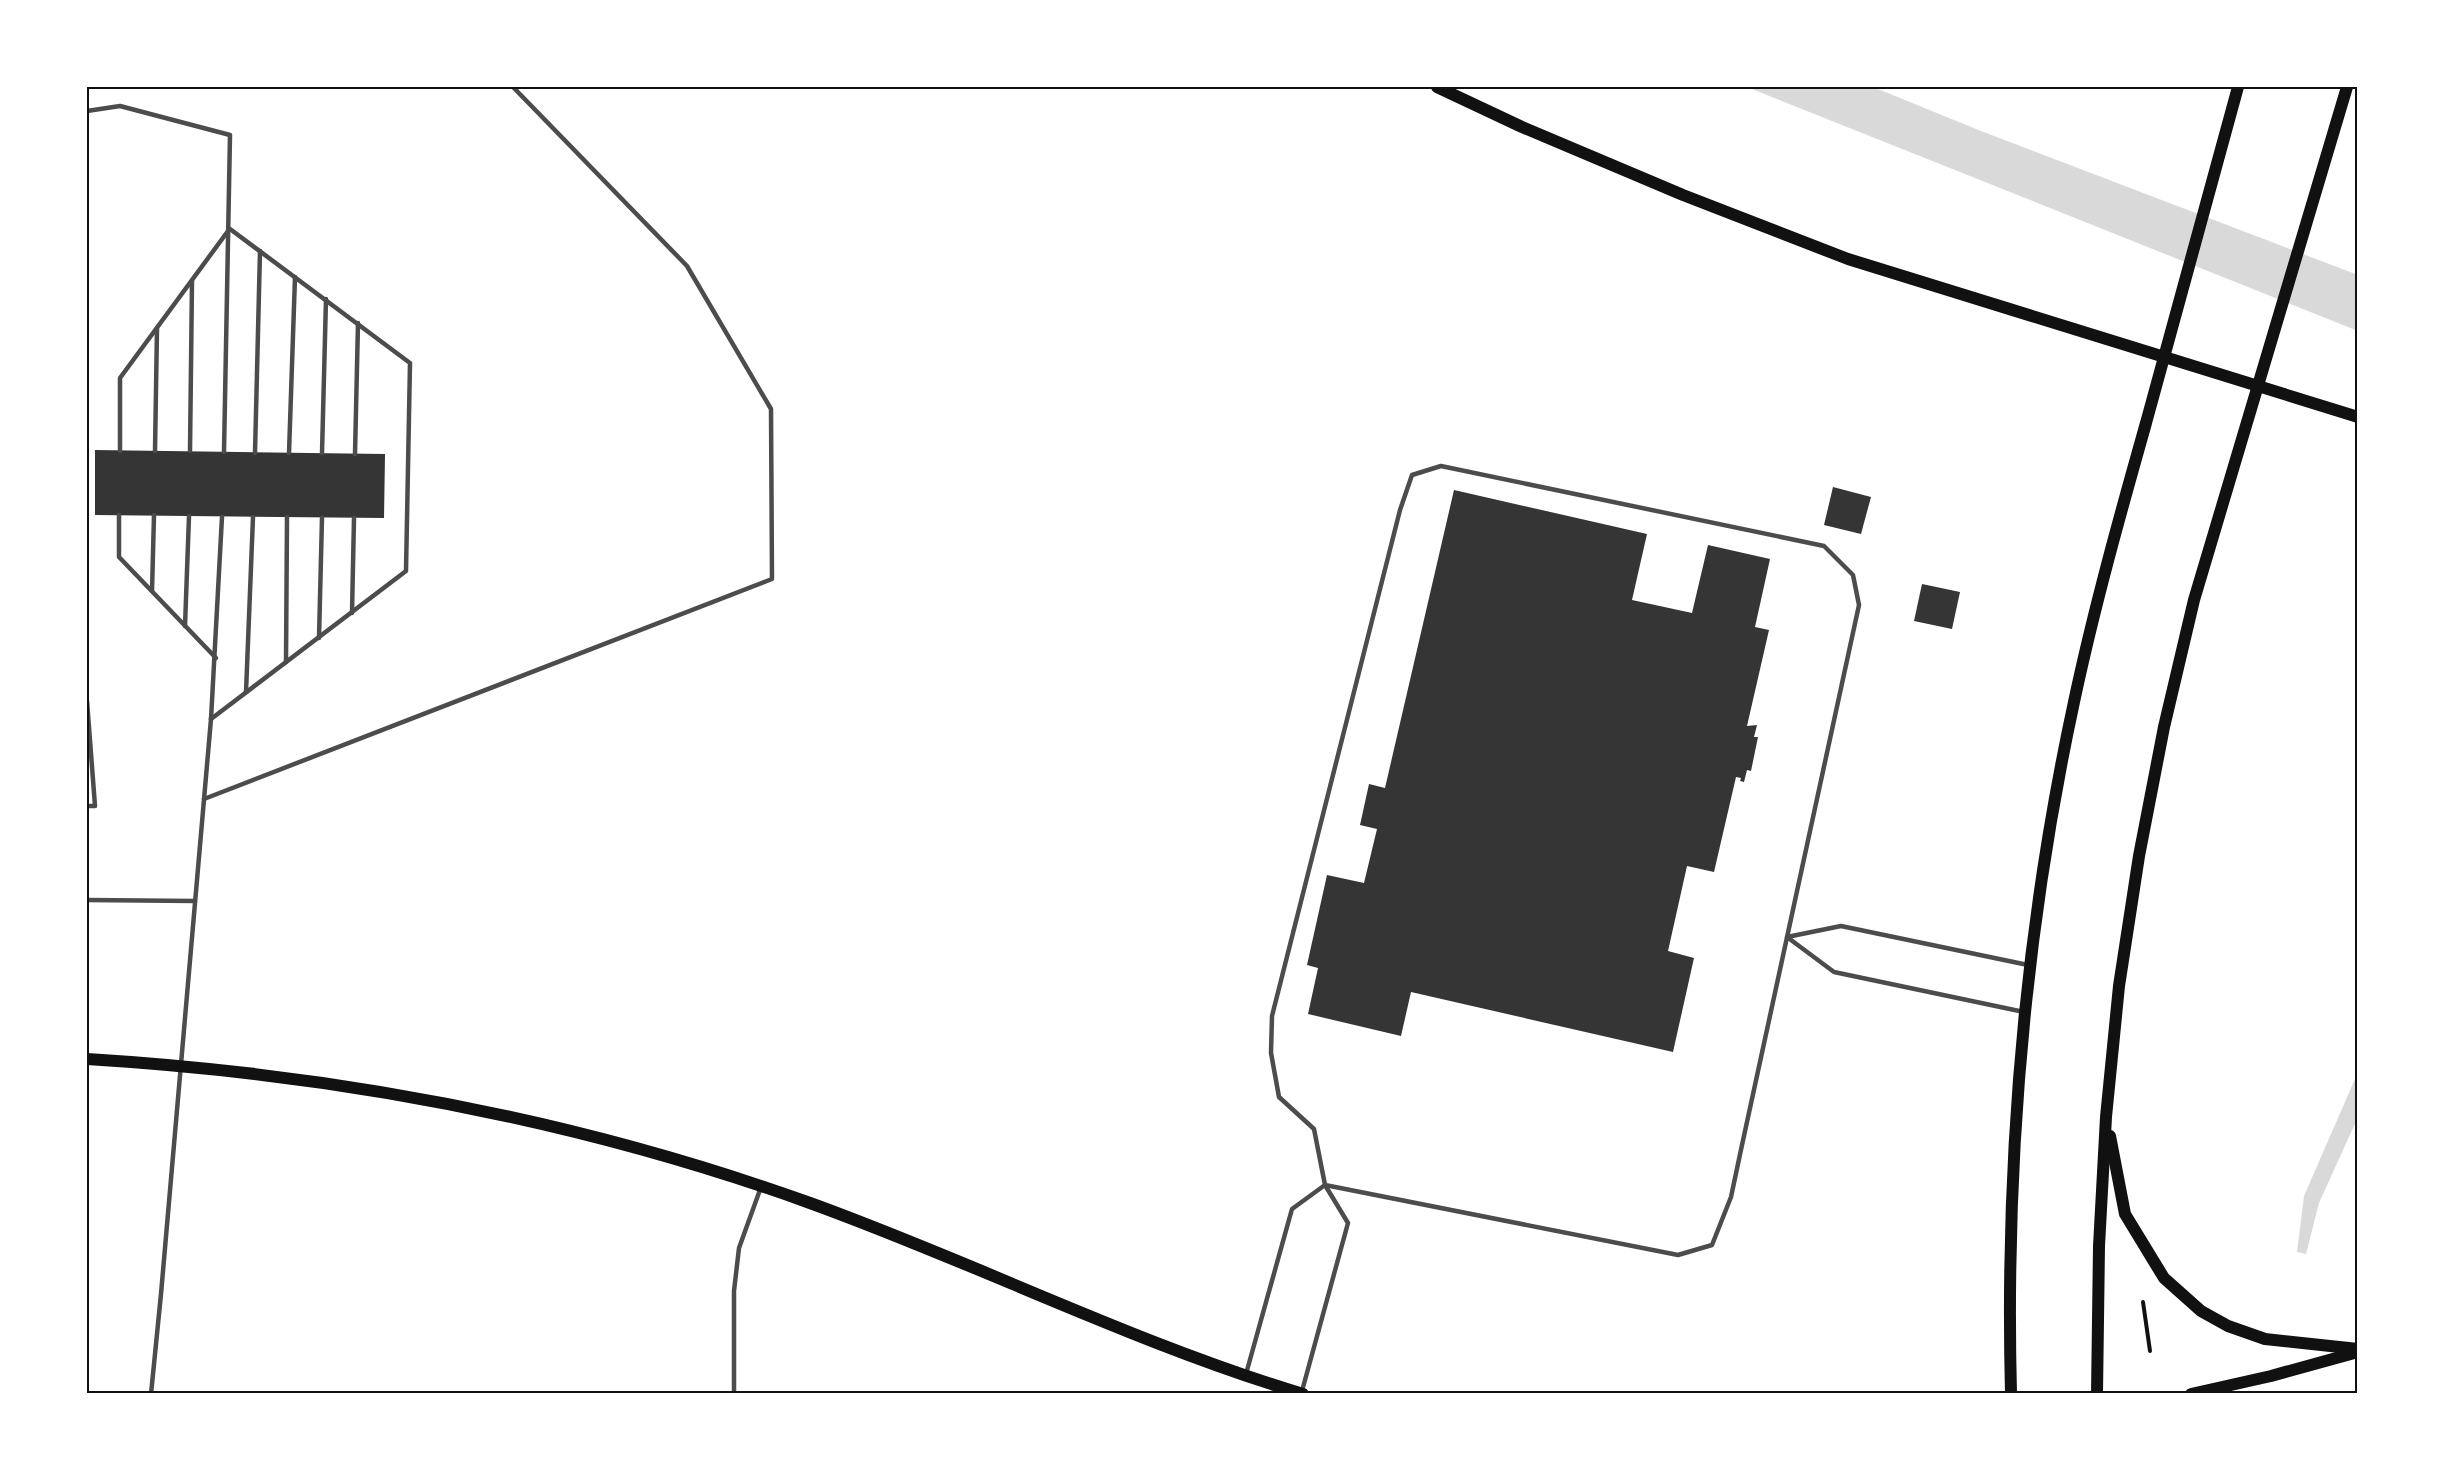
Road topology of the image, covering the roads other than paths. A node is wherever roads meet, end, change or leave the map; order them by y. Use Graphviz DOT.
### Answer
graph roads {
  1 [pos="513,87"];
  2 [pos="1437,87"];
  3 [pos="2238,87"];
  4 [pos="2347,87"];
  5 [pos="87,111"];
  6 [pos="230,230"];
  7 [pos="260,251"];
  8 [pos="295,277"];
  9 [pos="192,281"];
  10 [pos="326,299"];
  11 [pos="358,323"];
  12 [pos="157,328"];
  13 [pos="2358,417"];
  14 [pos="120,451"];
  15 [pos="155,451"];
  16 [pos="190,451"];
  17 [pos="224,452"];
  18 [pos="255,453"];
  19 [pos="290,453"];
  20 [pos="322,453"];
  21 [pos="355,454"];
  22 [pos="119,515"];
  23 [pos="154,516"];
  24 [pos="189,516"];
  25 [pos="222,517"];
  26 [pos="253,517"];
  27 [pos="287,517"];
  28 [pos="321,518"];
  29 [pos="354,518"];
  30 [pos="152,591"];
  31 [pos="352,613"];
  32 [pos="185,626"];
  33 [pos="319,638"];
  34 [pos="216,658"];
  35 [pos="286,663"];
  36 [pos="246,692"];
  37 [pos="87,701"];
  38 [pos="211,718"];
  39 [pos="204,799"];
  40 [pos="87,806"];
  41 [pos="87,900"];
  42 [pos="195,901"];
  43 [pos="1787,937"];
  44 [pos="2031,965"];
  45 [pos="2026,1013"];
  46 [pos="87,1059"];
  47 [pos="180,1067"];
  48 [pos="2106,1117"];
  49 [pos="1325,1185"];
  50 [pos="761,1186"];
  51 [pos="2358,1351"];
  52 [pos="1245,1375"];
  53 [pos="151,1394"];
  54 [pos="734,1394"];
  55 [pos="1302,1394"];
  56 [pos="2011,1394"];
  57 [pos="2097,1394"];
  58 [pos="2191,1394"];
  1 -- 39 [label="lane"];
  2 -- 13 [label="main road"];
  3 -- 44 [label="main road"];
  4 -- 48 [label="main road"];
  5 -- 6 [label="lane"];
  6 -- 7 [label="lane"];
  6 -- 9 [label="lane"];
  6 -- 17 [label="lane"];
  7 -- 8 [label="lane"];
  7 -- 18 [label="lane"];
  8 -- 10 [label="lane"];
  8 -- 19 [label="lane"];
  9 -- 12 [label="lane"];
  9 -- 16 [label="lane"];
  10 -- 11 [label="lane"];
  10 -- 20 [label="lane"];
  11 -- 21 [label="lane"];
  11 -- 31 [label="lane"];
  12 -- 14 [label="lane"];
  12 -- 15 [label="lane"];
  22 -- 30 [label="lane"];
  23 -- 30 [label="lane"];
  24 -- 32 [label="lane"];
  25 -- 34 [label="lane"];
  26 -- 36 [label="lane"];
  27 -- 35 [label="lane"];
  28 -- 33 [label="lane"];
  29 -- 31 [label="lane"];
  30 -- 32 [label="lane"];
  31 -- 33 [label="lane"];
  32 -- 34 [label="lane"];
  33 -- 35 [label="lane"];
  34 -- 38 [label="lane"];
  35 -- 36 [label="lane"];
  36 -- 38 [label="lane"];
  37 -- 40 [label="lane"];
  38 -- 39 [label="lane"];
  39 -- 42 [label="lane"];
  41 -- 42 [label="lane"];
  42 -- 47 [label="lane"];
  43 -- 44 [label="lane"];
  43 -- 45 [label="lane"];
  43 -- 49 [label="lane"];
  43 -- 49 [label="lane"];
  44 -- 45 [label="main road"];
  45 -- 56 [label="main road"];
  46 -- 47 [label="main road"];
  47 -- 50 [label="main road"];
  47 -- 53 [label="lane"];
  48 -- 51 [label="main road"];
  48 -- 57 [label="main road"];
  49 -- 52 [label="lane"];
  49 -- 55 [label="lane"];
  50 -- 52 [label="main road"];
  50 -- 54 [label="lane"];
  51 -- 58 [label="main road"];
  52 -- 55 [label="main road"];
}
